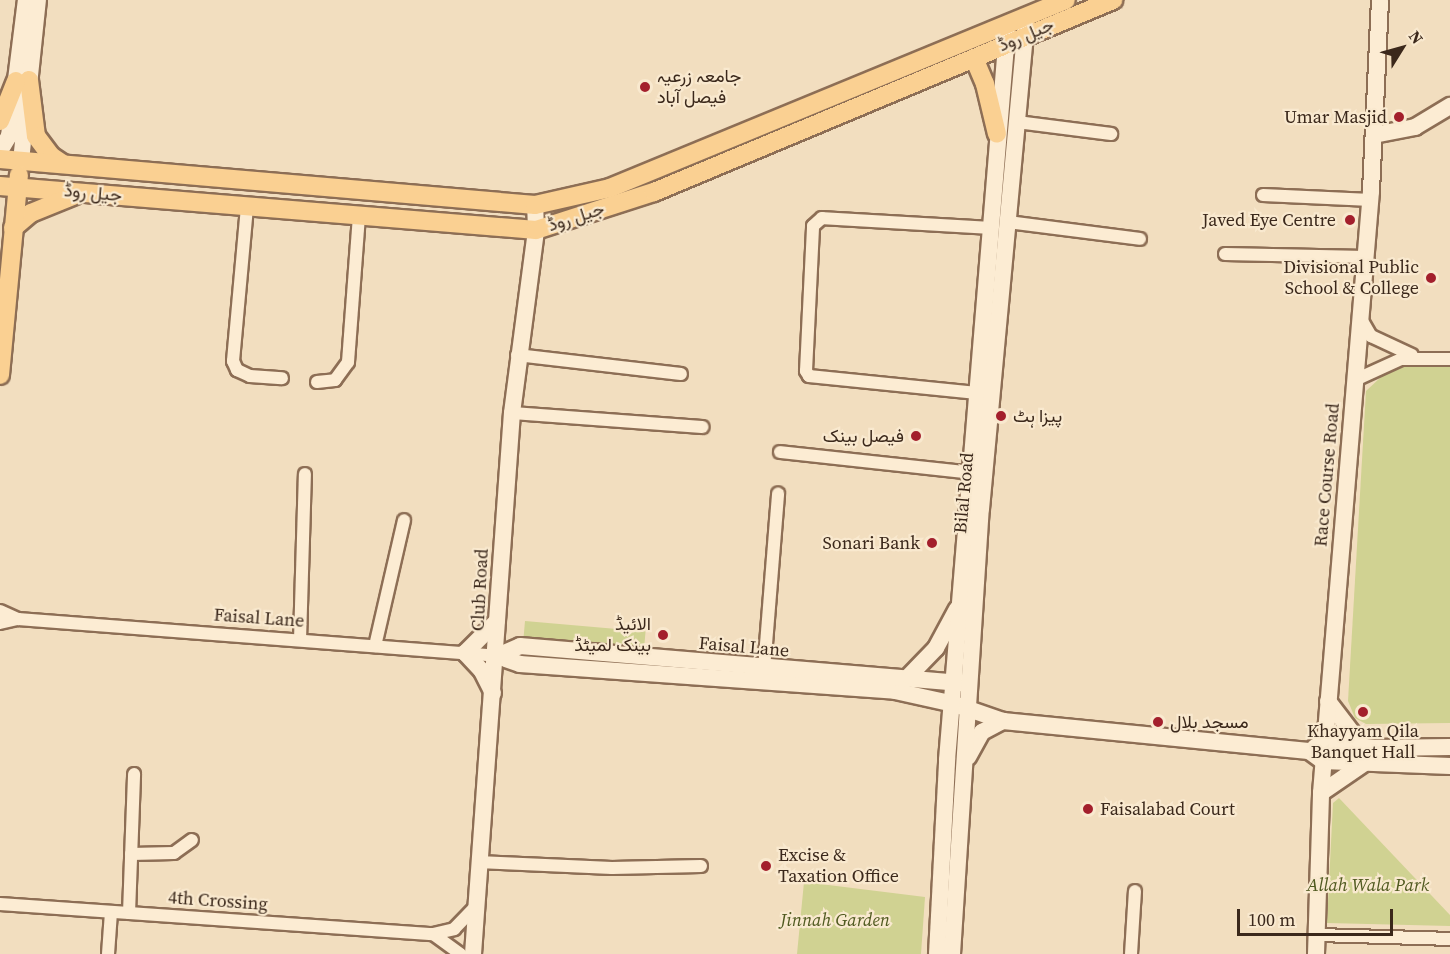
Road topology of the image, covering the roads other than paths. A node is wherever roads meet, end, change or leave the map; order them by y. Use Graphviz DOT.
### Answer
graph roads {
  1 [pos="26,0"];
  2 [pos="38,0"];
  3 [pos="1066,0"];
  4 [pos="1113,0"];
  5 [pos="1380,0"];
  6 [pos="1027,17"];
  7 [pos="1009,24"];
  8 [pos="1025,36"];
  9 [pos="1005,44"];
  10 [pos="974,58"];
  11 [pos="22,80"];
  12 [pos="1450,106"];
  13 [pos="1017,122"];
  14 [pos="4,128"];
  15 [pos="997,134"];
  16 [pos="1111,134"];
  17 [pos="1374,135"];
  18 [pos="0,151"];
  19 [pos="0,159"];
  20 [pos="21,161"];
  21 [pos="63,164"];
  22 [pos="8,186"];
  23 [pos="86,193"];
  24 [pos="1263,195"];
  25 [pos="1371,200"];
  26 [pos="535,205"];
  27 [pos="247,207"];
  28 [pos="359,216"];
  29 [pos="1008,222"];
  30 [pos="13,228"];
  31 [pos="990,228"];
  32 [pos="536,230"];
  33 [pos="1140,238"];
  34 [pos="1224,254"];
  35 [pos="1366,257"];
  36 [pos="1361,318"];
  37 [pos="517,355"];
  38 [pos="1421,358"];
  39 [pos="1450,359"];
  40 [pos="681,374"];
  41 [pos="0,375"];
  42 [pos="282,378"];
  43 [pos="1355,380"];
  44 [pos="317,382"];
  45 [pos="977,393"];
  46 [pos="512,413"];
  47 [pos="702,428"];
  48 [pos="780,452"];
  49 [pos="972,473"];
  50 [pos="305,474"];
  51 [pos="778,494"];
  52 [pos="404,520"];
  53 [pos="961,600"];
  54 [pos="0,610"];
  55 [pos="18,619"];
  56 [pos="498,621"];
  57 [pos="0,623"];
  58 [pos="300,640"];
  59 [pos="375,646"];
  60 [pos="465,653"];
  61 [pos="497,656"];
  62 [pos="764,669"];
  63 [pos="909,676"];
  64 [pos="955,682"];
  65 [pos="972,685"];
  66 [pos="493,693"];
  67 [pos="933,699"];
  68 [pos="1328,701"];
  69 [pos="961,707"];
  70 [pos="1003,721"];
  71 [pos="1324,742"];
  72 [pos="1363,747"];
  73 [pos="1450,747"];
  74 [pos="1309,751"];
  75 [pos="1323,761"];
  76 [pos="956,763"];
  77 [pos="1363,764"];
  78 [pos="1450,766"];
  79 [pos="134,774"];
  80 [pos="1321,793"];
  81 [pos="192,840"];
  82 [pos="131,854"];
  83 [pos="478,862"];
  84 [pos="701,866"];
  85 [pos="1135,891"];
  86 [pos="0,904"];
  87 [pos="476,906"];
  88 [pos="111,912"];
  89 [pos="129,913"];
  90 [pos="433,934"];
  91 [pos="1318,935"];
  92 [pos="1450,939"];
  93 [pos="108,954"];
  94 [pos="461,954"];
  95 [pos="473,954"];
  96 [pos="937,954"];
  97 [pos="952,954"];
  98 [pos="1131,954"];
  99 [pos="1316,954"];
  1 -- 11 [label="main road"];
  2 -- 11 [label="main road"];
  3 -- 6 [label="main road, جیل روڈ"];
  4 -- 8 [label="main road, جیل روڈ"];
  5 -- 17 [label="main road, Race Course Road"];
  6 -- 7 [label="main road, جیل روڈ"];
  6 -- 8 [label="main road, Bilal Road"];
  7 -- 9 [label="main road, Bilal Road"];
  7 -- 26 [label="main road, جیل روڈ"];
  8 -- 9 [label="main road, جیل روڈ"];
  8 -- 13 [label="main road, Bilal Road"];
  9 -- 10 [label="main road, جیل روڈ"];
  9 -- 15 [label="main road, Bilal Road"];
  10 -- 15 [label="main road"];
  10 -- 32 [label="main road, جیل روڈ"];
  11 -- 14 [label="main road"];
  11 -- 20 [label="main road"];
  11 -- 21 [label="main road"];
  12 -- 17 [label="main road"];
  13 -- 16 [label="street"];
  13 -- 29 [label="main road, Bilal Road"];
  14 -- 18 [label="main road"];
  15 -- 31 [label="main road, Bilal Road"];
  17 -- 25 [label="main road, Race Course Road"];
  19 -- 20 [label="main road, جیل روڈ"];
  20 -- 21 [label="main road, جیل روڈ"];
  20 -- 22 [label="main road"];
  21 -- 26 [label="main road, جیل روڈ"];
  22 -- 23 [label="main road, جیل روڈ"];
  22 -- 30 [label="main road"];
  23 -- 27 [label="main road, جیل روڈ"];
  23 -- 30 [label="main road"];
  24 -- 25 [label="street"];
  25 -- 35 [label="main road, Race Course Road"];
  26 -- 32 [label="main road, Club Road"];
  27 -- 28 [label="main road, جیل روڈ"];
  27 -- 42 [label="street"];
  28 -- 32 [label="main road, جیل روڈ"];
  28 -- 44 [label="street"];
  29 -- 33 [label="street"];
  29 -- 65 [label="main road, Bilal Road"];
  30 -- 41 [label="main road"];
  31 -- 45 [label="main road, Bilal Road"];
  31 -- 45 [label="street"];
  32 -- 37 [label="main road, Club Road"];
  34 -- 35 [label="street"];
  35 -- 36 [label="main road, Race Course Road"];
  36 -- 38 [label="street"];
  36 -- 43 [label="main road, Race Course Road"];
  37 -- 40 [label="street"];
  37 -- 46 [label="main road, Club Road"];
  38 -- 39 [label="street"];
  38 -- 43 [label="street"];
  43 -- 68 [label="main road, Race Course Road"];
  45 -- 49 [label="main road, Bilal Road"];
  46 -- 47 [label="street"];
  46 -- 56 [label="main road, Club Road"];
  48 -- 49 [label="street"];
  49 -- 53 [label="main road, Bilal Road"];
  50 -- 58 [label="street"];
  51 -- 62 [label="street"];
  52 -- 59 [label="street"];
  53 -- 63 [label="main road"];
  53 -- 64 [label="main road, Bilal Road"];
  54 -- 55 [label="street, Faisal Lane"];
  55 -- 57 [label="street, Faisal Lane"];
  55 -- 58 [label="street, Faisal Lane"];
  56 -- 60 [label="main road"];
  56 -- 61 [label="main road, Club Road"];
  58 -- 59 [label="street, Faisal Lane"];
  59 -- 60 [label="street, Faisal Lane"];
  60 -- 61 [label="street, Faisal Lane"];
  60 -- 66 [label="main road"];
  61 -- 62 [label="main road, Faisal Lane"];
  61 -- 66 [label="main road, Club Road"];
  61 -- 67 [label="main road, Faisal Lane"];
  62 -- 63 [label="main road, Faisal Lane"];
  63 -- 64 [label="main road, Faisal Lane"];
  64 -- 65 [label="main road, Faisal Lane"];
  64 -- 69 [label="main road, Bilal Road"];
  65 -- 69 [label="main road, Bilal Road"];
  66 -- 83 [label="main road, Club Road"];
  67 -- 69 [label="main road, Faisal Lane"];
  67 -- 76 [label="main road"];
  68 -- 71 [label="main road, Race Course Road"];
  68 -- 72 [label="main road"];
  69 -- 70 [label="main road, Faisal Lane"];
  69 -- 76 [label="main road, Bilal Road"];
  70 -- 74 [label="main road, Faisal Lane"];
  70 -- 76 [label="main road"];
  71 -- 72 [label="main road"];
  71 -- 74 [label="main road"];
  71 -- 75 [label="main road, Race Course Road"];
  72 -- 73 [label="main road"];
  74 -- 75 [label="main road"];
  75 -- 77 [label="main road"];
  75 -- 80 [label="main road, Race Course Road"];
  76 -- 96 [label="main road, Bilal Road"];
  76 -- 97 [label="main road, Bilal Road"];
  77 -- 78 [label="main road"];
  77 -- 80 [label="main road"];
  79 -- 82 [label="street"];
  80 -- 91 [label="main road, Race Course Road"];
  81 -- 82 [label="street"];
  82 -- 89 [label="street"];
  83 -- 84 [label="street"];
  83 -- 87 [label="main road, Club Road"];
  85 -- 98 [label="street"];
  86 -- 88 [label="street, 4th Crossing"];
  87 -- 90 [label="street"];
  87 -- 95 [label="main road, Club Road"];
  88 -- 89 [label="street, 4th Crossing"];
  88 -- 93 [label="street"];
  89 -- 90 [label="street, 4th Crossing"];
  90 -- 94 [label="street"];
  91 -- 92 [label="street"];
  91 -- 99 [label="main road, Race Course Road"];
}
